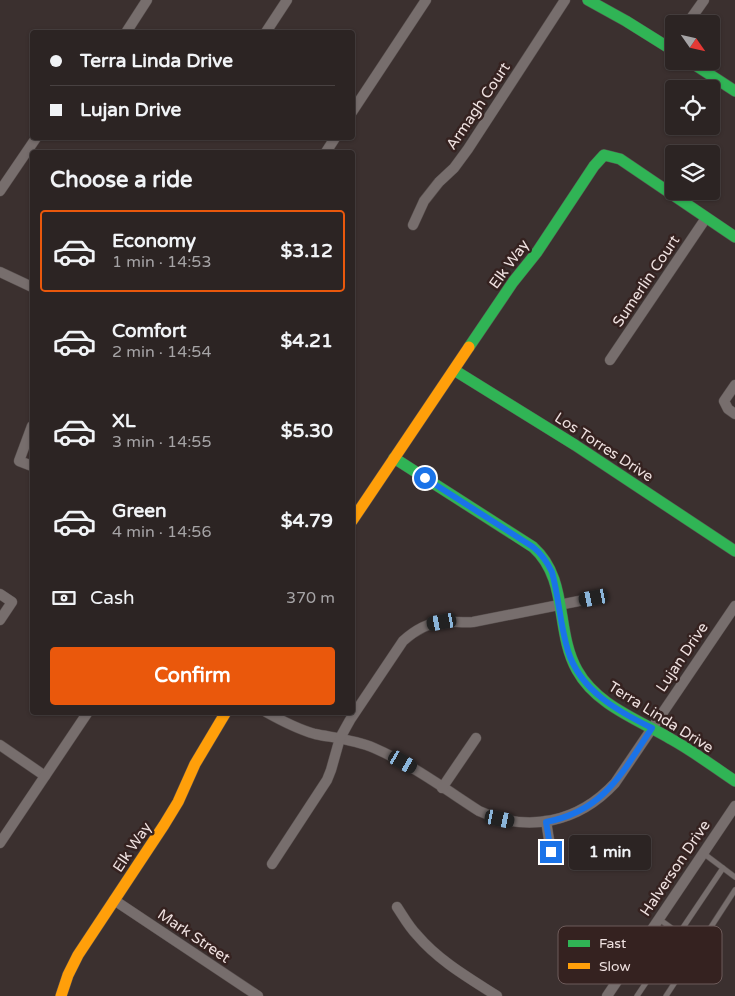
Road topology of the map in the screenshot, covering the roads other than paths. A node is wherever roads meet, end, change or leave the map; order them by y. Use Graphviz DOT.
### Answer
graph roads {
  1 [pos="148,0"];
  2 [pos="287,0"];
  3 [pos="426,0"];
  4 [pos="565,0"];
  5 [pos="588,0"];
  6 [pos="704,0"];
  7 [pos="693,15"];
  8 [pos="128,30"];
  9 [pos="267,30"];
  10 [pos="665,44"];
  11 [pos="703,70"];
  12 [pos="735,91"];
  13 [pos="355,107"];
  14 [pos="35,140"];
  15 [pos="0,191"];
  16 [pos="706,218"];
  17 [pos="413,225"];
  18 [pos="735,237"];
  19 [pos="0,272"];
  20 [pos="30,286"];
  21 [pos="610,360"];
  22 [pos="454,370"];
  23 [pos="735,384"];
  24 [pos="735,414"];
  25 [pos="30,431"];
  26 [pos="394,458"];
  27 [pos="30,465"];
  28 [pos="355,516"];
  29 [pos="735,551"];
  30 [pos="0,594"];
  31 [pos="594,598"];
  32 [pos="559,605"];
  33 [pos="735,606"];
  34 [pos="0,620"];
  35 [pos="355,713"];
  36 [pos="86,715"];
  37 [pos="224,715"];
  38 [pos="272,715"];
  39 [pos="353,715"];
  40 [pos="652,728"];
  41 [pos="340,738"];
  42 [pos="476,738"];
  43 [pos="0,745"];
  44 [pos="45,776"];
  45 [pos="735,781"];
  46 [pos="442,788"];
  47 [pos="735,806"];
  48 [pos="546,822"];
  49 [pos="0,842"];
  50 [pos="551,852"];
  51 [pos="703,853"];
  52 [pos="272,864"];
  53 [pos="723,868"];
  54 [pos="735,877"];
  55 [pos="735,890"];
  56 [pos="114,900"];
  57 [pos="397,907"];
  58 [pos="659,919"];
  59 [pos="654,926"];
  60 [pos="669,926"];
  61 [pos="684,926"];
  62 [pos="712,926"];
  63 [pos="615,984"];
  64 [pos="645,984"];
  65 [pos="674,984"];
  66 [pos="61,996"];
  67 [pos="258,996"];
  68 [pos="497,996"];
  69 [pos="607,996"];
  70 [pos="637,996"];
  71 [pos="666,996"];
  1 -- 8 [label="street"];
  2 -- 9 [label="street"];
  3 -- 13 [label="street"];
  4 -- 17 [label="street, Armagh Court"];
  5 -- 10 [label="street"];
  6 -- 7 [label="street"];
  11 -- 12 [label="street"];
  14 -- 15 [label="street"];
  16 -- 18 [label="street, Elk Way"];
  16 -- 21 [label="street, Sumerlin Court"];
  16 -- 22 [label="street, Elk Way"];
  19 -- 20 [label="street"];
  22 -- 26 [label="street, Elk Way"];
  22 -- 29 [label="street, Los Torres Drive"];
  23 -- 24 [label="street"];
  25 -- 27 [label="street"];
  26 -- 28 [label="street, Elk Way"];
  26 -- 32 [label="street, Terra Linda Drive"];
  30 -- 34 [label="street"];
  31 -- 32 [label="street"];
  32 -- 35 [label="street"];
  32 -- 40 [label="street, Terra Linda Drive"];
  33 -- 40 [label="street, Lujan Drive"];
  36 -- 44 [label="street"];
  37 -- 56 [label="street, Elk Way"];
  38 -- 41 [label="street, Lujan Drive"];
  39 -- 41 [label="street"];
  40 -- 45 [label="street, Terra Linda Drive"];
  40 -- 48 [label="street, Lujan Drive"];
  41 -- 46 [label="street, Lujan Drive"];
  41 -- 52 [label="street"];
  42 -- 46 [label="street"];
  43 -- 44 [label="street"];
  44 -- 49 [label="street"];
  46 -- 48 [label="street, Lujan Drive"];
  47 -- 51 [label="street, Halverson Drive"];
  48 -- 50 [label="street"];
  51 -- 53 [label="lane"];
  51 -- 58 [label="street, Halverson Drive"];
  53 -- 54 [label="lane"];
  53 -- 61 [label="lane"];
  55 -- 62 [label="lane"];
  56 -- 66 [label="street, Elk Way"];
  56 -- 67 [label="street, Mark Street"];
  57 -- 68 [label="street"];
  58 -- 59 [label="street, Halverson Drive"];
  58 -- 60 [label="lane"];
  63 -- 69 [label="street, Halverson Drive"];
  64 -- 70 [label="lane"];
  65 -- 71 [label="lane"];
}
